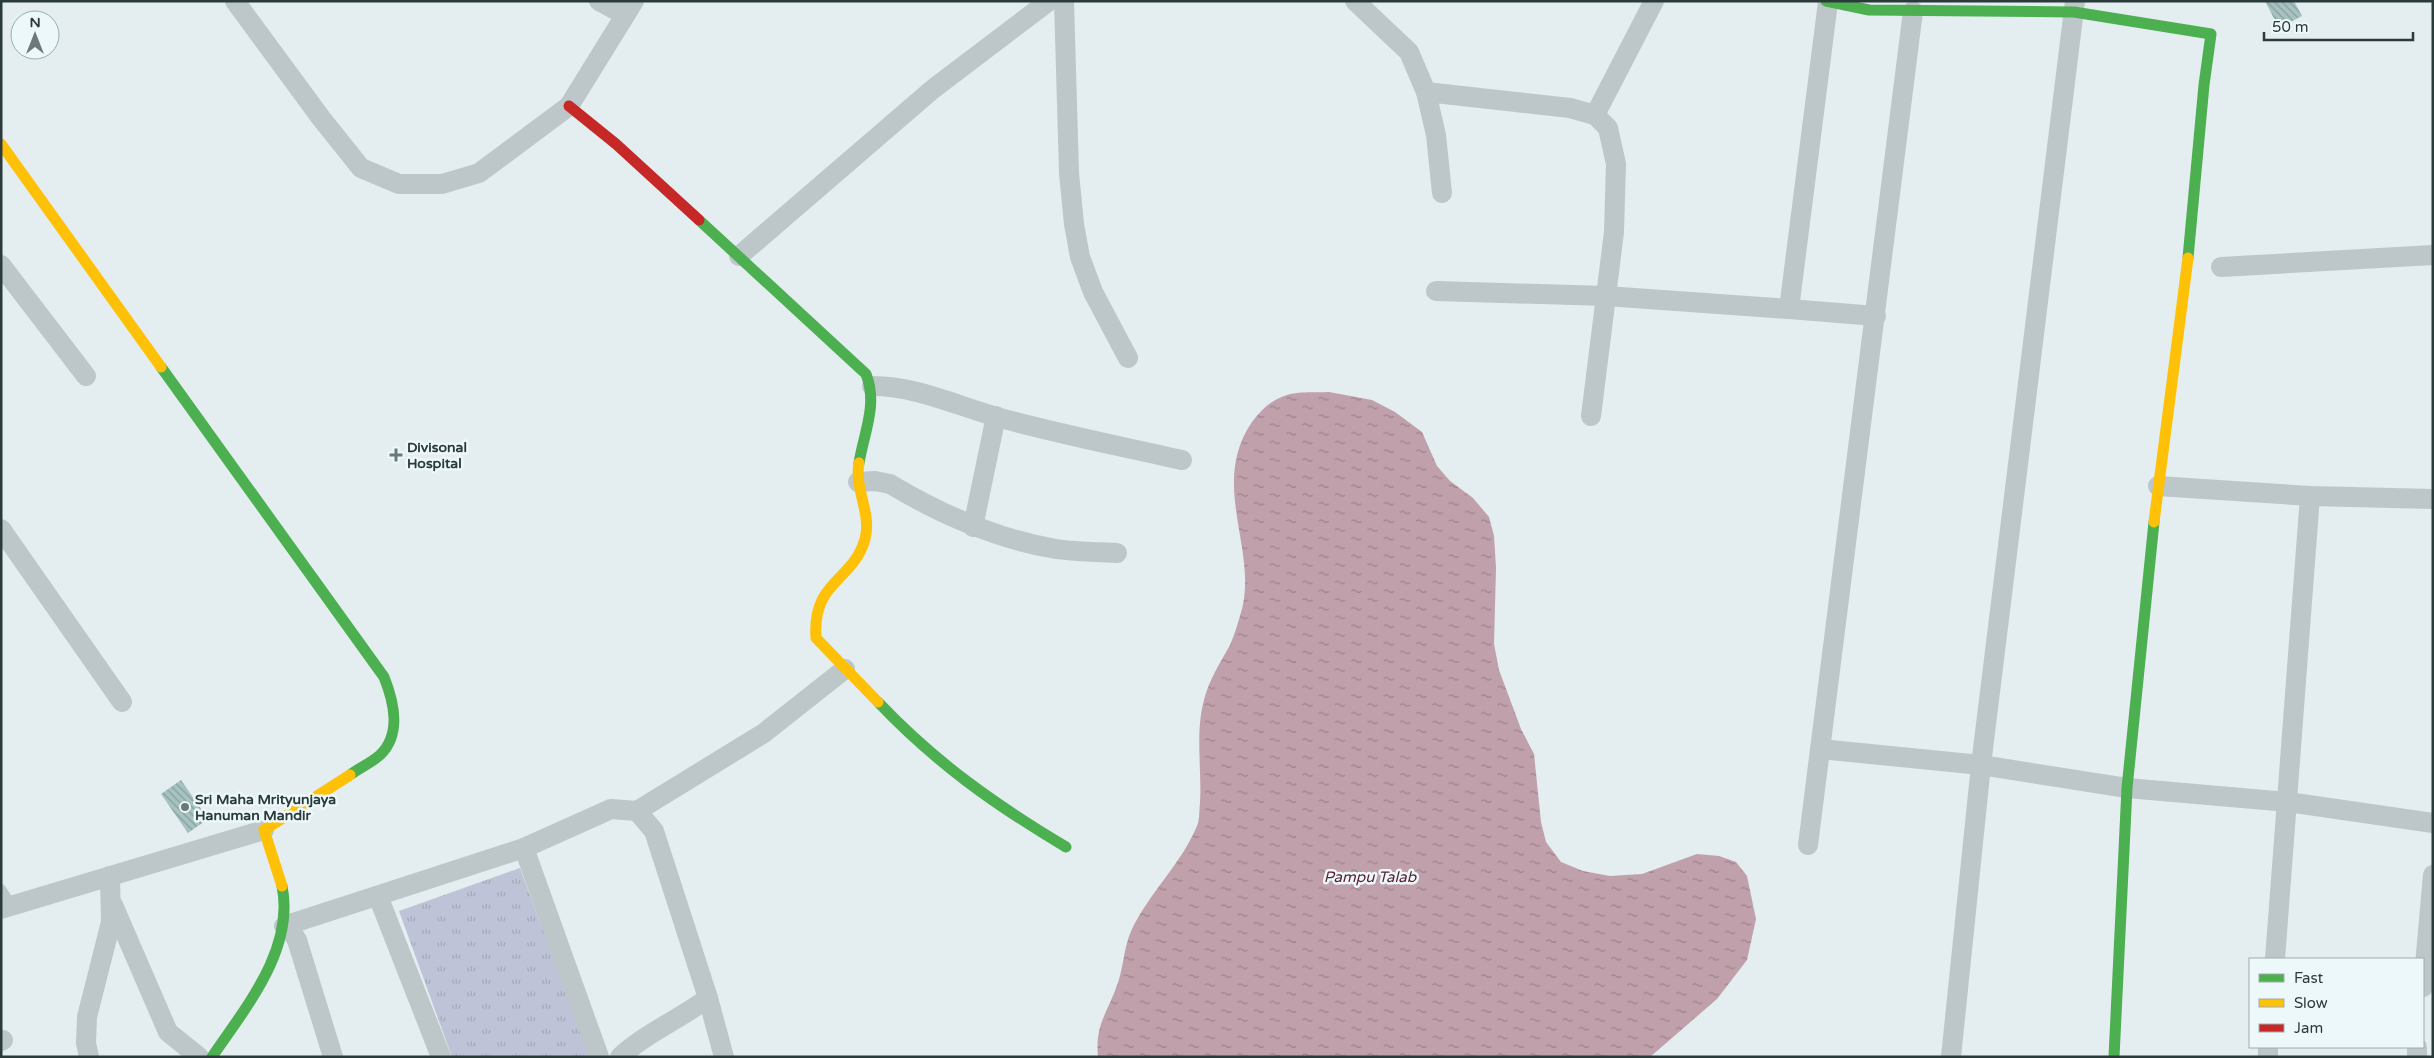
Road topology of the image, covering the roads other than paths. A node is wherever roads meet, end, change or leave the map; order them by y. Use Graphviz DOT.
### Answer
graph roads {
  1 [pos="235,1"];
  2 [pos="599,1"];
  3 [pos="1048,1"];
  4 [pos="1064,1"];
  5 [pos="1355,1"];
  6 [pos="1654,1"];
  7 [pos="1827,2"];
  8 [pos="2074,7"];
  9 [pos="629,8"];
  10 [pos="1913,12"];
  11 [pos="1426,92"];
  12 [pos="569,106"];
  13 [pos="1595,115"];
  14 [pos="1,144"];
  15 [pos="1442,193"];
  16 [pos="2433,255"];
  17 [pos="739,256"];
  18 [pos="1,265"];
  19 [pos="2221,267"];
  20 [pos="1436,291"];
  21 [pos="1606,296"];
  22 [pos="1789,309"];
  23 [pos="1876,316"];
  24 [pos="1128,358"];
  25 [pos="86,376"];
  26 [pos="872,386"];
  27 [pos="996,416"];
  28 [pos="1591,416"];
  29 [pos="1182,460"];
  30 [pos="858,482"];
  31 [pos="2158,486"];
  32 [pos="2310,496"];
  33 [pos="2433,499"];
  34 [pos="973,527"];
  35 [pos="1,528"];
  36 [pos="1117,553"];
  37 [pos="844,669"];
  38 [pos="122,702"];
  39 [pos="1820,749"];
  40 [pos="1982,765"];
  41 [pos="2127,788"];
  42 [pos="2288,802"];
  43 [pos="637,812"];
  44 [pos="2433,823"];
  45 [pos="264,830"];
  46 [pos="1808,846"];
  47 [pos="1066,847"];
  48 [pos="524,848"];
  49 [pos="2433,875"];
  50 [pos="110,876"];
  51 [pos="378,896"];
  52 [pos="5,901"];
  53 [pos="112,901"];
  54 [pos="286,926"];
  55 [pos="2276,958"];
  56 [pos="2424,976"];
  57 [pos="708,998"];
  58 [pos="219,1052"];
  59 [pos="621,1056"];
  60 [pos="88,1057"];
  61 [pos="199,1057"];
  62 [pos="333,1057"];
  63 [pos="441,1057"];
  64 [pos="599,1057"];
  65 [pos="724,1057"];
  66 [pos="1951,1057"];
  67 [pos="2114,1057"];
  1 -- 12 [label="street"];
  2 -- 9 [label="street"];
  3 -- 17 [label="street"];
  4 -- 24 [label="street"];
  5 -- 11 [label="street"];
  6 -- 13 [label="street"];
  7 -- 10 [label="street"];
  7 -- 22 [label="street"];
  8 -- 10 [label="street"];
  8 -- 31 [label="street"];
  8 -- 40 [label="street"];
  9 -- 12 [label="street"];
  10 -- 23 [label="street"];
  11 -- 13 [label="street"];
  11 -- 15 [label="street"];
  12 -- 17 [label="street"];
  13 -- 21 [label="street"];
  14 -- 45 [label="street"];
  16 -- 19 [label="street"];
  17 -- 26 [label="street"];
  18 -- 25 [label="street"];
  20 -- 21 [label="street"];
  21 -- 22 [label="street"];
  21 -- 28 [label="street"];
  22 -- 23 [label="street"];
  23 -- 39 [label="street"];
  26 -- 27 [label="street"];
  26 -- 30 [label="street"];
  27 -- 29 [label="street"];
  27 -- 34 [label="street"];
  30 -- 34 [label="street"];
  30 -- 37 [label="street"];
  31 -- 32 [label="street"];
  31 -- 41 [label="street"];
  32 -- 33 [label="street"];
  32 -- 42 [label="street"];
  34 -- 36 [label="street"];
  35 -- 38 [label="street"];
  37 -- 43 [label="street"];
  37 -- 47 [label="street"];
  39 -- 40 [label="street"];
  39 -- 46 [label="street"];
  40 -- 41 [label="street"];
  40 -- 66 [label="street"];
  41 -- 42 [label="street"];
  41 -- 67 [label="street"];
  42 -- 44 [label="street"];
  42 -- 55 [label="street"];
  43 -- 48 [label="street"];
  43 -- 57 [label="street"];
  45 -- 50 [label="street"];
  45 -- 54 [label="street"];
  48 -- 51 [label="street"];
  48 -- 64 [label="street"];
  49 -- 56 [label="street"];
  50 -- 52 [label="street"];
  50 -- 53 [label="street"];
  51 -- 54 [label="street"];
  51 -- 63 [label="street"];
  53 -- 60 [label="street"];
  53 -- 61 [label="street"];
  54 -- 58 [label="street"];
  54 -- 62 [label="street"];
  57 -- 59 [label="street"];
  57 -- 65 [label="street"];
}
